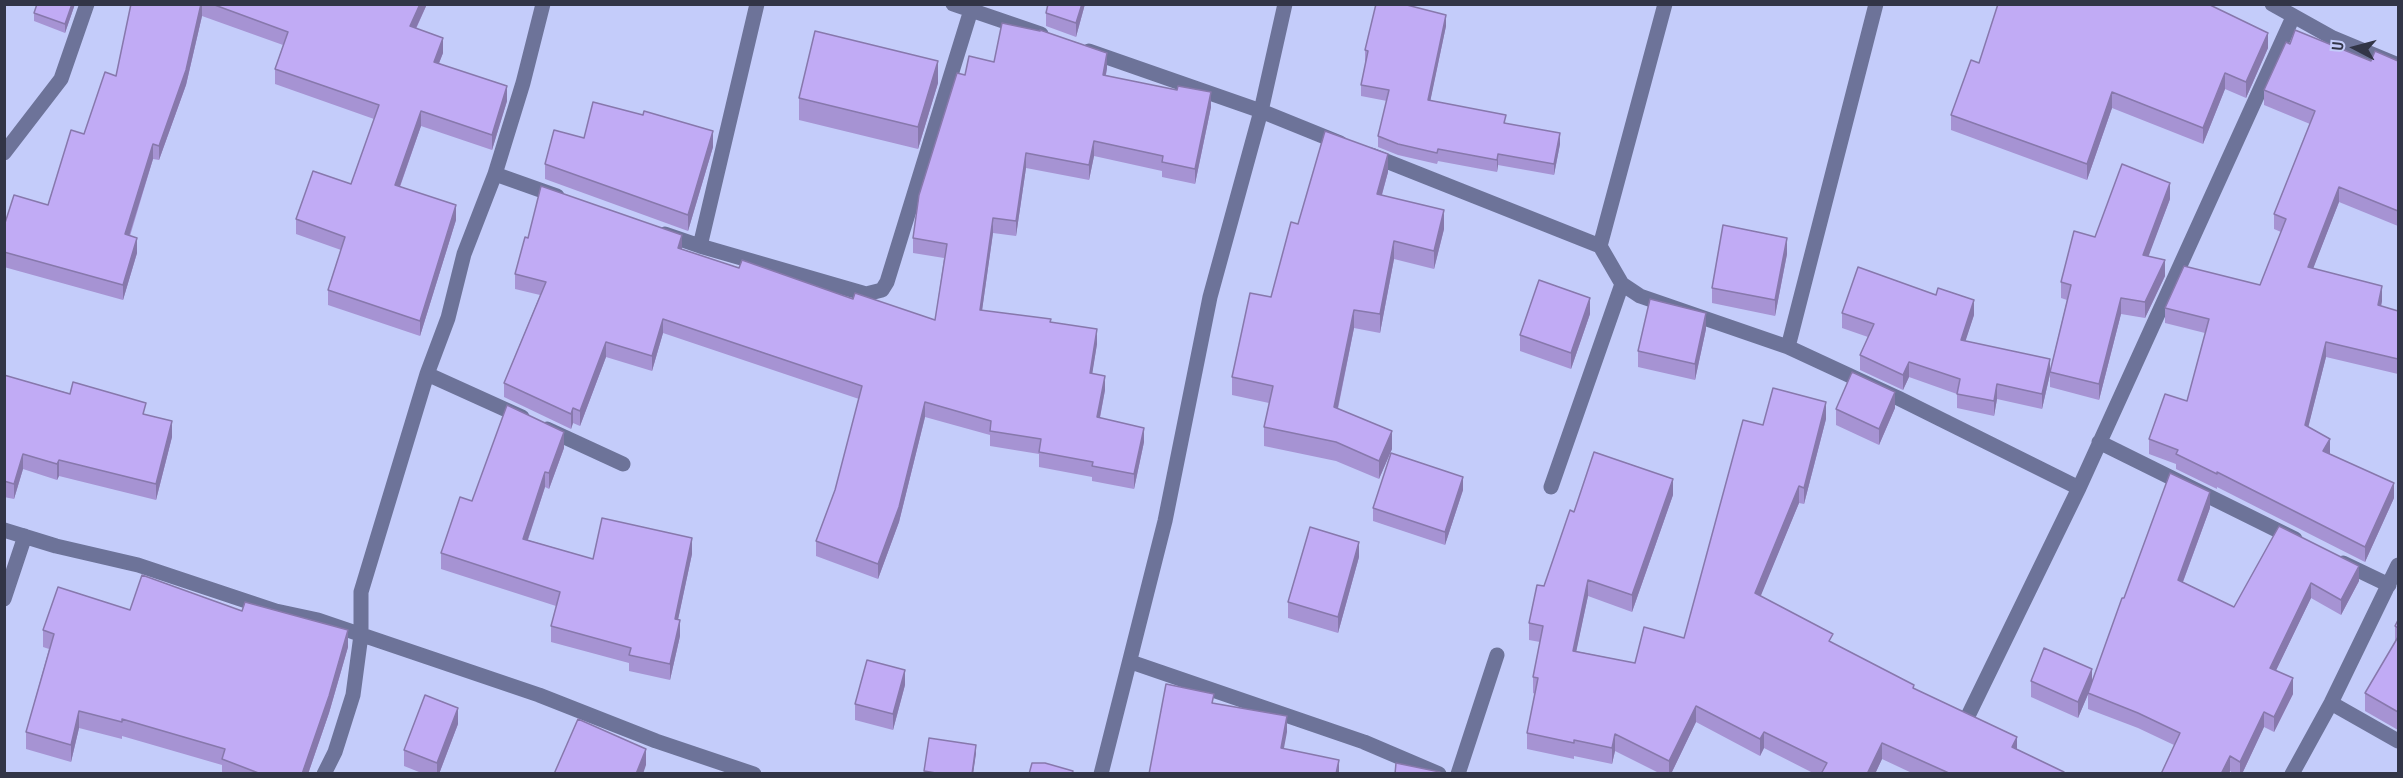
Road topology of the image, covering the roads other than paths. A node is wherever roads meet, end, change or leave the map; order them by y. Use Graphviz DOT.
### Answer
graph roads {
  1 [pos="87,4"];
  2 [pos="543,4"];
  3 [pos="757,4"];
  4 [pos="953,4"];
  5 [pos="1285,4"];
  6 [pos="1665,4"];
  7 [pos="1876,4"];
  8 [pos="2272,4"];
  9 [pos="971,10"];
  10 [pos="2293,17"];
  11 [pos="2398,65"];
  12 [pos="1261,111"];
  13 [pos="4,153"];
  14 [pos="495,174"];
  15 [pos="570,201"];
  16 [pos="646,227"];
  17 [pos="700,246"];
  18 [pos="1600,246"];
  19 [pos="1622,284"];
  20 [pos="1788,347"];
  21 [pos="427,374"];
  22 [pos="2099,442"];
  23 [pos="623,464"];
  24 [pos="1551,487"];
  25 [pos="2079,488"];
  26 [pos="4,530"];
  27 [pos="25,536"];
  28 [pos="2398,565"];
  29 [pos="2389,585"];
  30 [pos="4,599"];
  31 [pos="361,635"];
  32 [pos="1497,655"];
  33 [pos="1131,662"];
  34 [pos="2331,703"];
  35 [pos="1966,720"];
  36 [pos="2398,741"];
  37 [pos="324,774"];
  38 [pos="754,774"];
  39 [pos="1101,774"];
  40 [pos="1439,774"];
  41 [pos="1458,774"];
  42 [pos="2292,774"];
  1 -- 13 [label="street"];
  2 -- 14 [label="street"];
  3 -- 17 [label="street"];
  4 -- 9 [label="street"];
  5 -- 12 [label="street"];
  6 -- 18 [label="street"];
  7 -- 20 [label="street"];
  8 -- 10 [label="street"];
  9 -- 12 [label="street"];
  9 -- 17 [label="street"];
  10 -- 11 [label="street"];
  10 -- 22 [label="street"];
  12 -- 18 [label="street"];
  12 -- 33 [label="street"];
  14 -- 15 [label="street"];
  14 -- 21 [label="street"];
  16 -- 17 [label="street"];
  18 -- 19 [label="street"];
  19 -- 20 [label="street"];
  19 -- 24 [label="street"];
  20 -- 25 [label="street"];
  21 -- 23 [label="street"];
  21 -- 31 [label="street"];
  22 -- 25 [label="street"];
  22 -- 29 [label="street"];
  25 -- 35 [label="street"];
  26 -- 27 [label="street"];
  27 -- 30 [label="street"];
  27 -- 31 [label="street"];
  28 -- 29 [label="street"];
  29 -- 34 [label="street"];
  31 -- 37 [label="street"];
  31 -- 38 [label="street"];
  32 -- 41 [label="street"];
  33 -- 39 [label="street"];
  33 -- 40 [label="street"];
  34 -- 36 [label="street"];
  34 -- 42 [label="street"];
}
